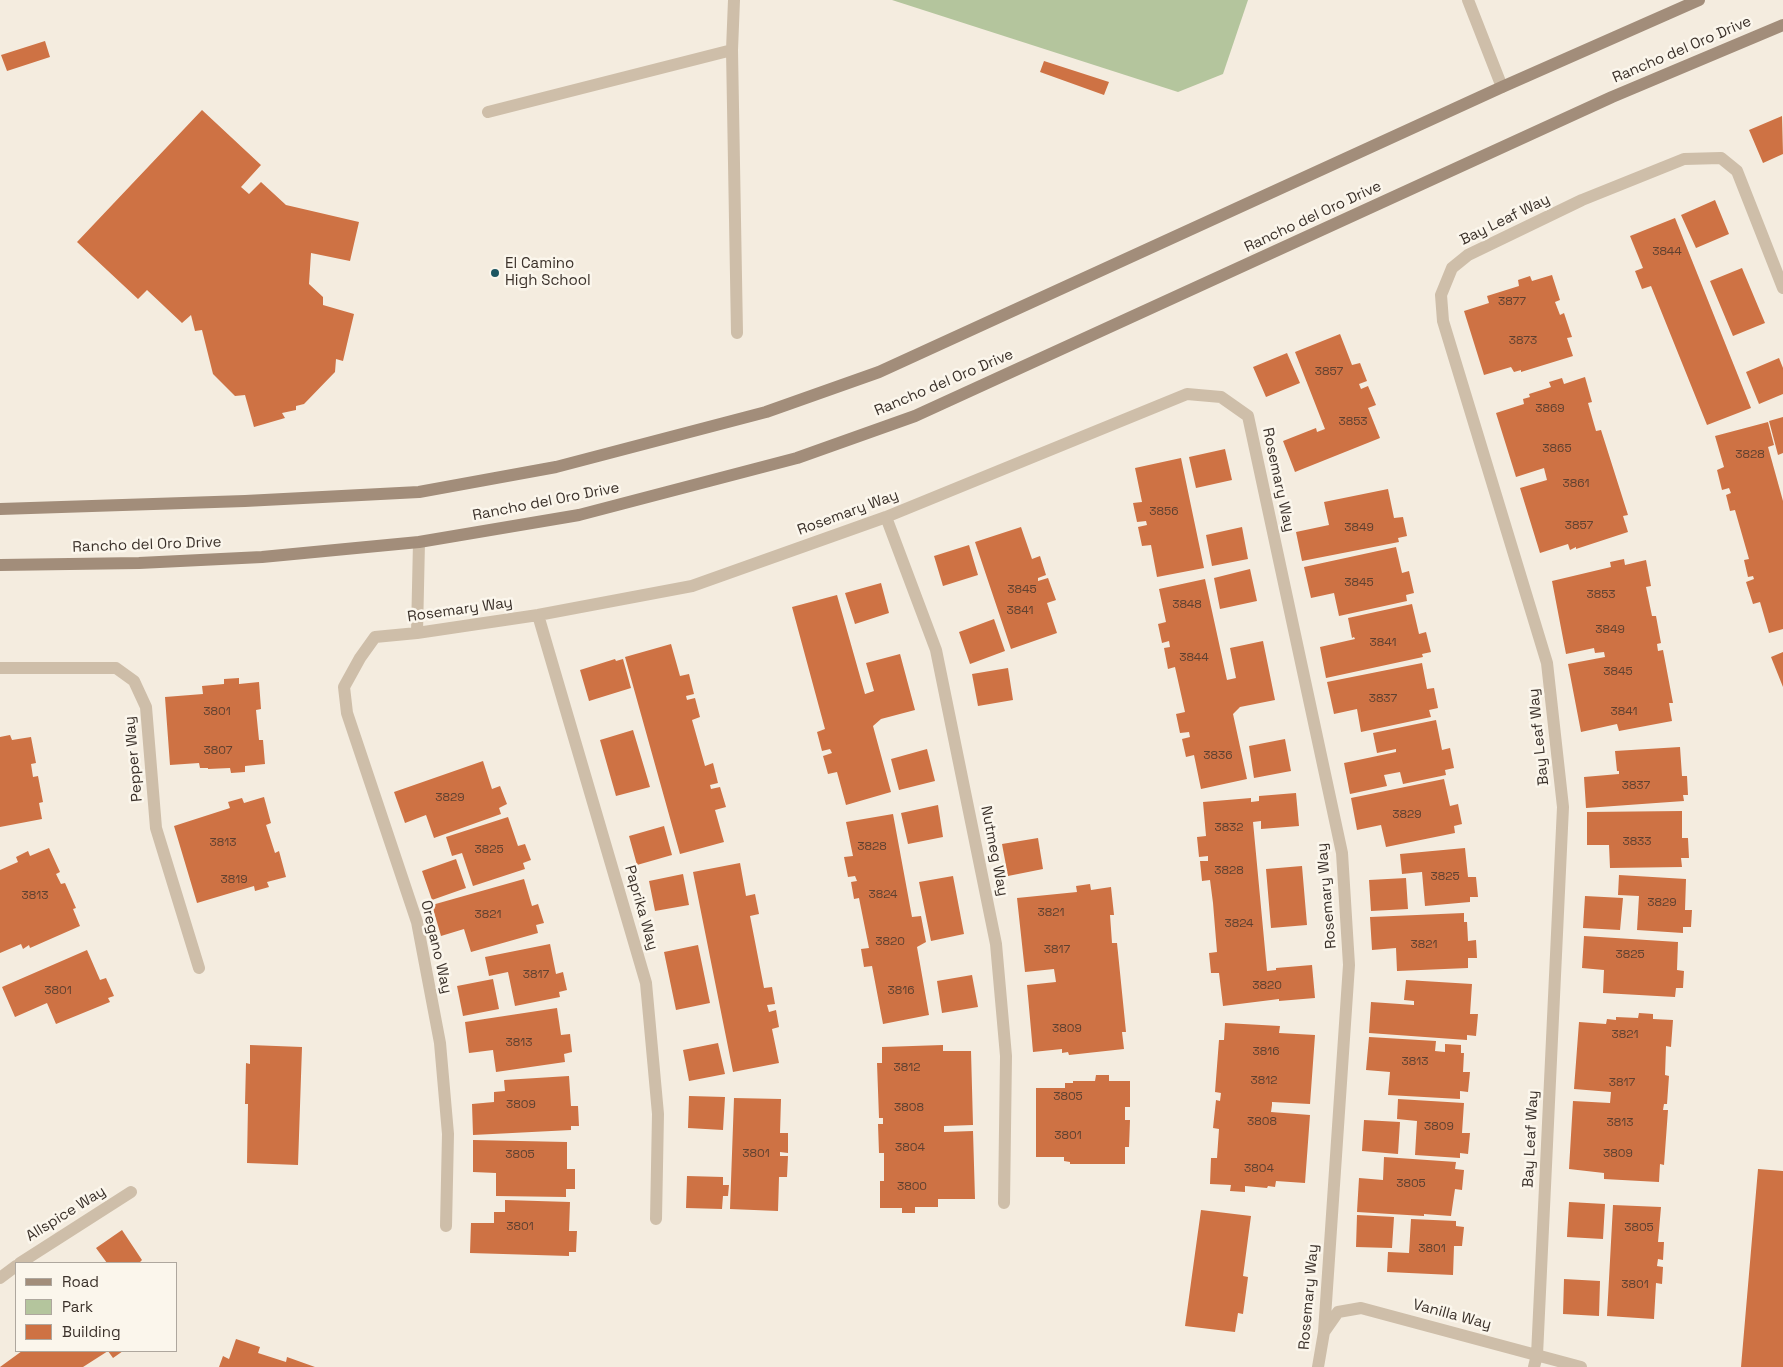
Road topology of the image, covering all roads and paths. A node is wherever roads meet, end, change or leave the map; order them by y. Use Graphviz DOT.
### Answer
graph roads {
  1 [pos="734,0"];
  2 [pos="1468,0"];
  3 [pos="1699,0"];
  4 [pos="1783,25"];
  5 [pos="732,50"];
  6 [pos="1502,86"];
  7 [pos="488,112"];
  8 [pos="1783,288"];
  9 [pos="737,333"];
  10 [pos="0,509"];
  11 [pos="886,517"];
  12 [pos="419,542"];
  13 [pos="0,565"];
  14 [pos="538,615"];
  15 [pos="417,633"];
  16 [pos="360,658"];
  17 [pos="0,668"];
  18 [pos="200,968"];
  19 [pos="131,1192"];
  20 [pos="1004,1203"];
  21 [pos="656,1219"];
  22 [pos="446,1226"];
  23 [pos="22,1262"];
  24 [pos="15,1267"];
  25 [pos="0,1278"];
  26 [pos="1324,1332"];
  27 [pos="1536,1361"];
  28 [pos="1318,1367"];
  29 [pos="1581,1367"];
  1 -- 5 [label="street"];
  2 -- 6 [label="street"];
  3 -- 6 [label="main road"];
  4 -- 12 [label="main road, Rancho del Oro Drive"];
  5 -- 7 [label="street"];
  5 -- 9 [label="street"];
  6 -- 10 [label="main road"];
  8 -- 27 [label="street, Bay Leaf Way"];
  11 -- 14 [label="street, Rosemary Way"];
  11 -- 20 [label="street, Nutmeg Way"];
  11 -- 26 [label="street, Rosemary Way"];
  12 -- 13 [label="main road, Rancho del Oro Drive"];
  12 -- 15 [label="street"];
  14 -- 15 [label="street, Rosemary Way"];
  14 -- 21 [label="street, Paprika Way"];
  15 -- 16 [label="street, Rosemary Way"];
  16 -- 22 [label="street, Oregano Way"];
  17 -- 18 [label="street, Pepper Way"];
  19 -- 23 [label="street, Allspice Way"];
  24 -- 25 [label="street"];
  26 -- 27 [label="street, Vanilla Way"];
  26 -- 28 [label="street, Rosemary Way"];
  27 -- 29 [label="street, Vanilla Way"];
}
